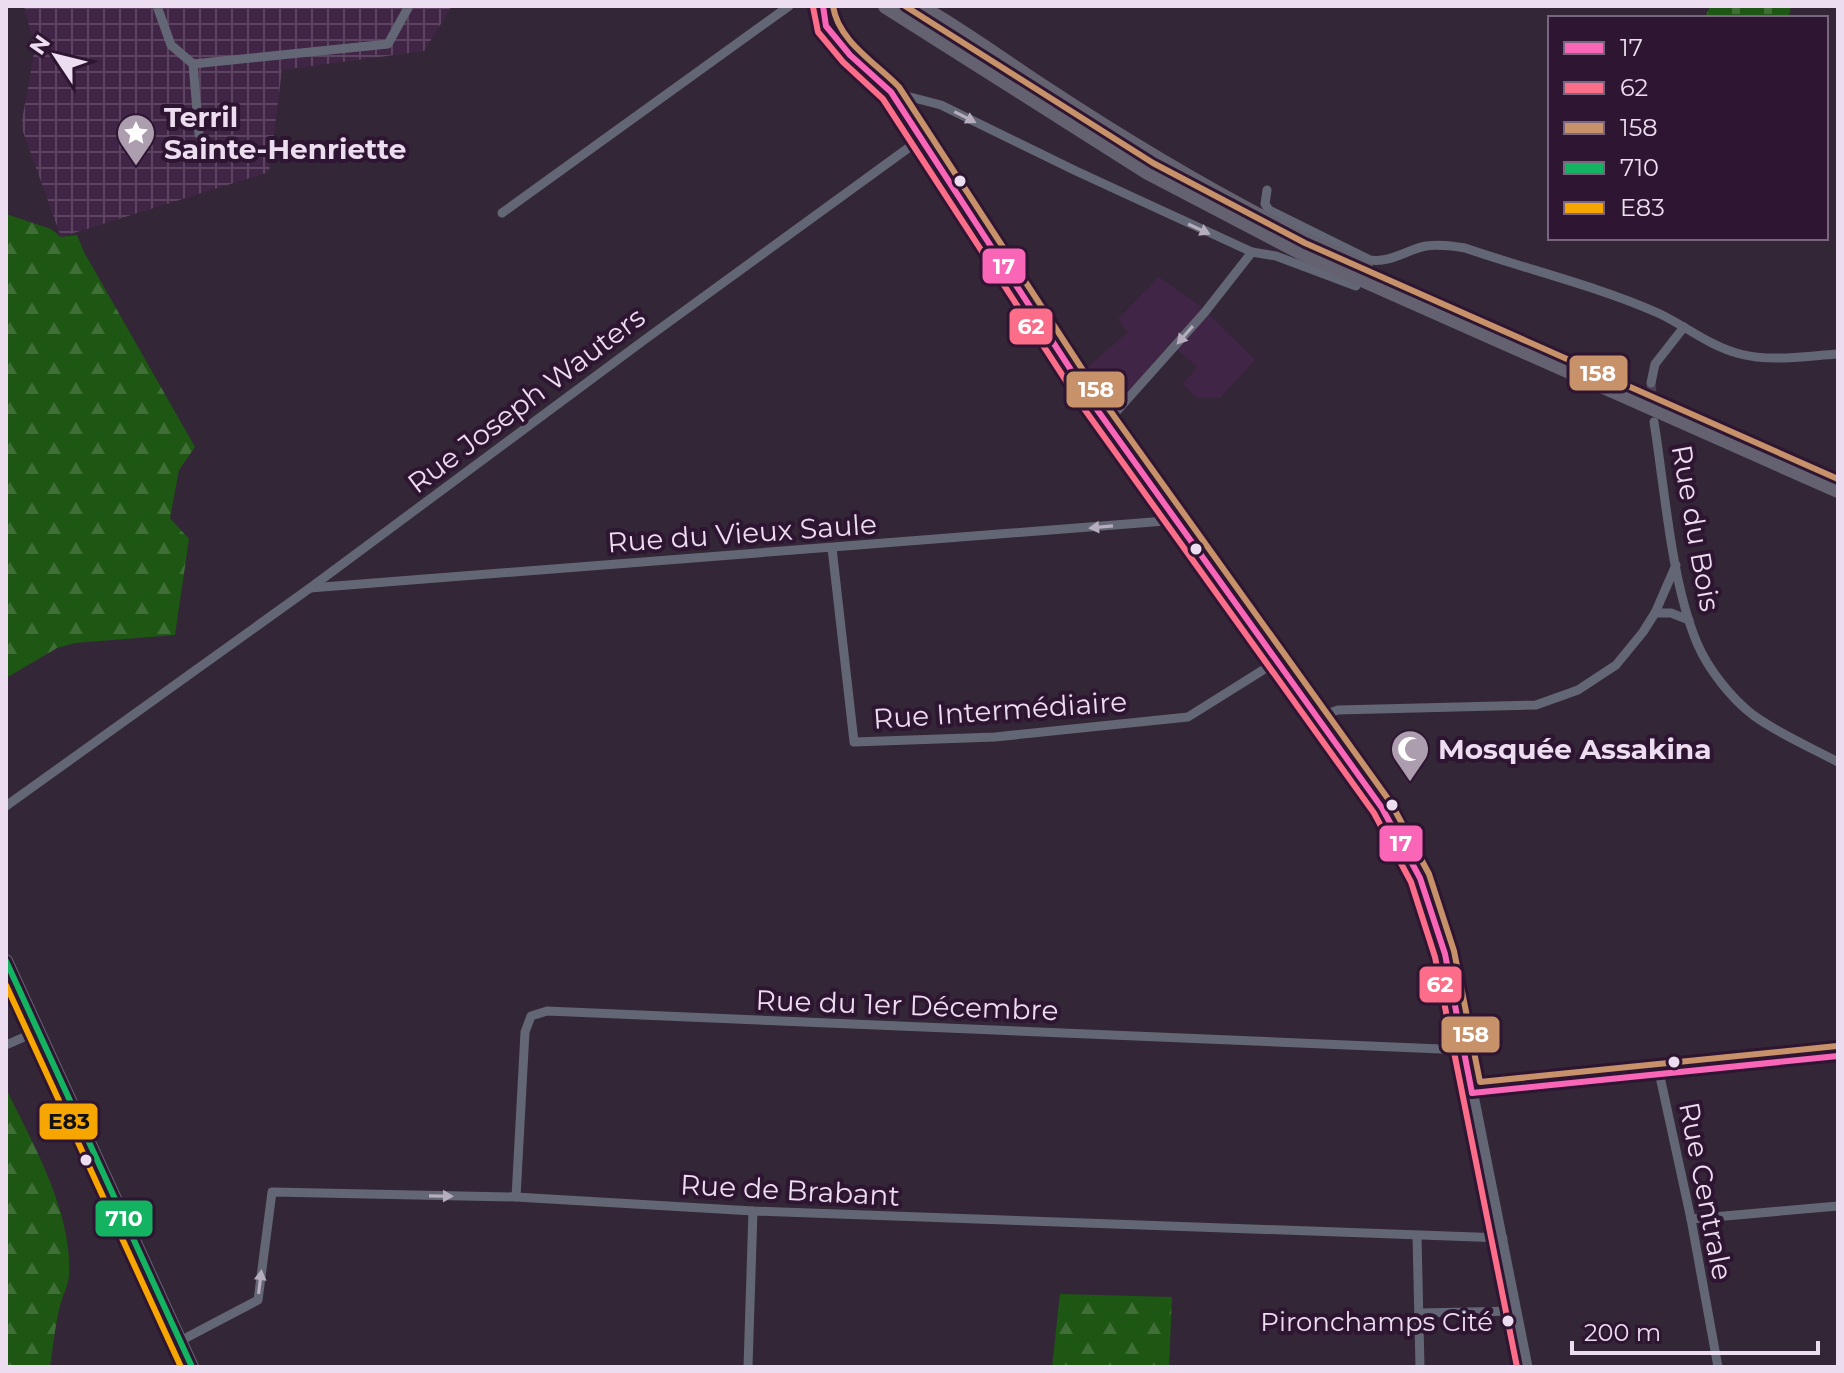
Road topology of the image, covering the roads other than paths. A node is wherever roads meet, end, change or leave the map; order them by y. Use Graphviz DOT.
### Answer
graph roads {
  1 [pos="157,6"];
  2 [pos="409,6"];
  3 [pos="789,6"];
  4 [pos="886,6"];
  5 [pos="918,6"];
  6 [pos="824,7"];
  7 [pos="193,64"];
  8 [pos="891,92"];
  9 [pos="199,134"];
  10 [pos="922,138"];
  11 [pos="1267,190"];
  12 [pos="502,213"];
  13 [pos="1252,252"];
  14 [pos="1356,286"];
  15 [pos="1684,327"];
  16 [pos="1838,354"];
  17 [pos="1651,383"];
  18 [pos="1107,422"];
  19 [pos="1654,422"];
  20 [pos="1838,478"];
  21 [pos="1838,490"];
  22 [pos="1178,520"];
  23 [pos="832,548"];
  24 [pos="1676,565"];
  25 [pos="310,588"];
  26 [pos="1655,613"];
  27 [pos="1689,620"];
  28 [pos="1279,660"];
  29 [pos="1318,717"];
  30 [pos="1838,762"];
  31 [pos="6,806"];
  32 [pos="6,961"];
  33 [pos="38,1031"];
  34 [pos="6,1045"];
  35 [pos="1464,1050"];
  36 [pos="1838,1056"];
  37 [pos="1659,1072"];
  38 [pos="1472,1093"];
  39 [pos="516,1197"];
  40 [pos="1838,1206"];
  41 [pos="753,1211"];
  42 [pos="1691,1219"];
  43 [pos="1417,1236"];
  44 [pos="1503,1238"];
  45 [pos="1516,1311"];
  46 [pos="1419,1313"];
  47 [pos="180,1341"];
  48 [pos="192,1367"];
  49 [pos="748,1367"];
  50 [pos="1420,1367"];
  51 [pos="1527,1367"];
  52 [pos="1718,1367"];
  1 -- 7 [label="street"];
  2 -- 7 [label="street"];
  3 -- 12 [label="street"];
  4 -- 21 [label="highway"];
  5 -- 20 [label="highway"];
  6 -- 8 [label="street"];
  7 -- 9 [label="street"];
  8 -- 10 [label="street"];
  8 -- 13 [label="street, one-way"];
  10 -- 18 [label="street"];
  10 -- 25 [label="street, Rue Joseph Wauters"];
  11 -- 15 [label="street"];
  13 -- 14 [label="street"];
  13 -- 18 [label="street, one-way"];
  15 -- 16 [label="street"];
  15 -- 17 [label="street"];
  18 -- 22 [label="street"];
  19 -- 24 [label="street, Rue du Bois"];
  22 -- 23 [label="street, Rue du Vieux Saule, one-way"];
  22 -- 28 [label="street"];
  23 -- 25 [label="street, Rue du Vieux Saule"];
  23 -- 28 [label="street, Rue Intermédiaire"];
  24 -- 26 [label="street"];
  24 -- 27 [label="street, Rue du Bois"];
  25 -- 31 [label="street, Rue Joseph Wauters"];
  26 -- 27 [label="street"];
  26 -- 29 [label="street"];
  27 -- 30 [label="street, Rue du Bois"];
  28 -- 29 [label="street"];
  29 -- 35 [label="street"];
  32 -- 33 [label="main road"];
  33 -- 34 [label="street"];
  33 -- 47 [label="main road"];
  35 -- 38 [label="street"];
  35 -- 39 [label="street, Rue du 1er Décembre"];
  36 -- 37 [label="street"];
  37 -- 38 [label="street"];
  37 -- 42 [label="street, Rue Centrale"];
  38 -- 44 [label="street"];
  39 -- 41 [label="street, Rue de Brabant"];
  47 -- 39 [label="street, Rue de Brabant, one-way"];
  40 -- 42 [label="street"];
  41 -- 43 [label="street, Rue de Brabant"];
  41 -- 49 [label="street"];
  42 -- 52 [label="street, Rue Centrale"];
  43 -- 44 [label="street, Rue de Brabant"];
  43 -- 46 [label="street"];
  44 -- 45 [label="street"];
  45 -- 46 [label="street"];
  45 -- 51 [label="street"];
  46 -- 50 [label="street"];
  47 -- 48 [label="main road"];
}
